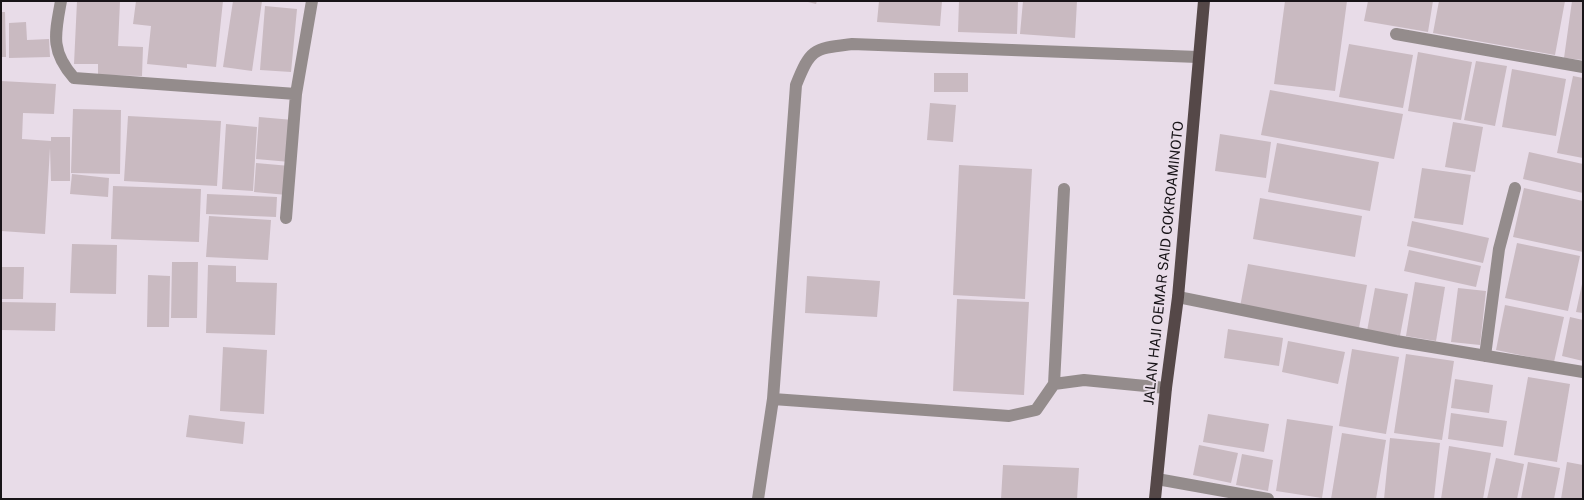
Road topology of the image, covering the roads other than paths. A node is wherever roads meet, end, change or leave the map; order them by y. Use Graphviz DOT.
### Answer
graph roads {
  1 [pos="61,1"];
  2 [pos="312,1"];
  3 [pos="1204,1"];
  4 [pos="1396,34"];
  5 [pos="1198,56"];
  6 [pos="1583,67"];
  7 [pos="296,94"];
  8 [pos="1515,188"];
  9 [pos="1064,190"];
  10 [pos="286,218"];
  11 [pos="1178,297"];
  12 [pos="1485,356"];
  13 [pos="1583,372"];
  14 [pos="1054,384"];
  15 [pos="1166,388"];
  16 [pos="773,399"];
  17 [pos="1157,479"];
  18 [pos="758,499"];
  19 [pos="1155,499"];
  20 [pos="1268,499"];
  1 -- 7 [label="street"];
  2 -- 7 [label="street"];
  3 -- 5 [label="main road, JALAN HAJI OEMAR SAID COKROAMINOTO"];
  4 -- 6 [label="street"];
  5 -- 11 [label="main road, JALAN HAJI OEMAR SAID COKROAMINOTO"];
  5 -- 16 [label="street"];
  7 -- 10 [label="street"];
  8 -- 12 [label="street"];
  9 -- 14 [label="street"];
  11 -- 12 [label="street"];
  11 -- 15 [label="main road, JALAN HAJI OEMAR SAID COKROAMINOTO"];
  12 -- 13 [label="street"];
  14 -- 15 [label="street"];
  14 -- 16 [label="street"];
  15 -- 17 [label="main road, JALAN HAJI OEMAR SAID COKROAMINOTO"];
  16 -- 18 [label="street"];
  17 -- 19 [label="main road, JALAN HAJI OEMAR SAID COKROAMINOTO"];
  17 -- 20 [label="street"];
}
